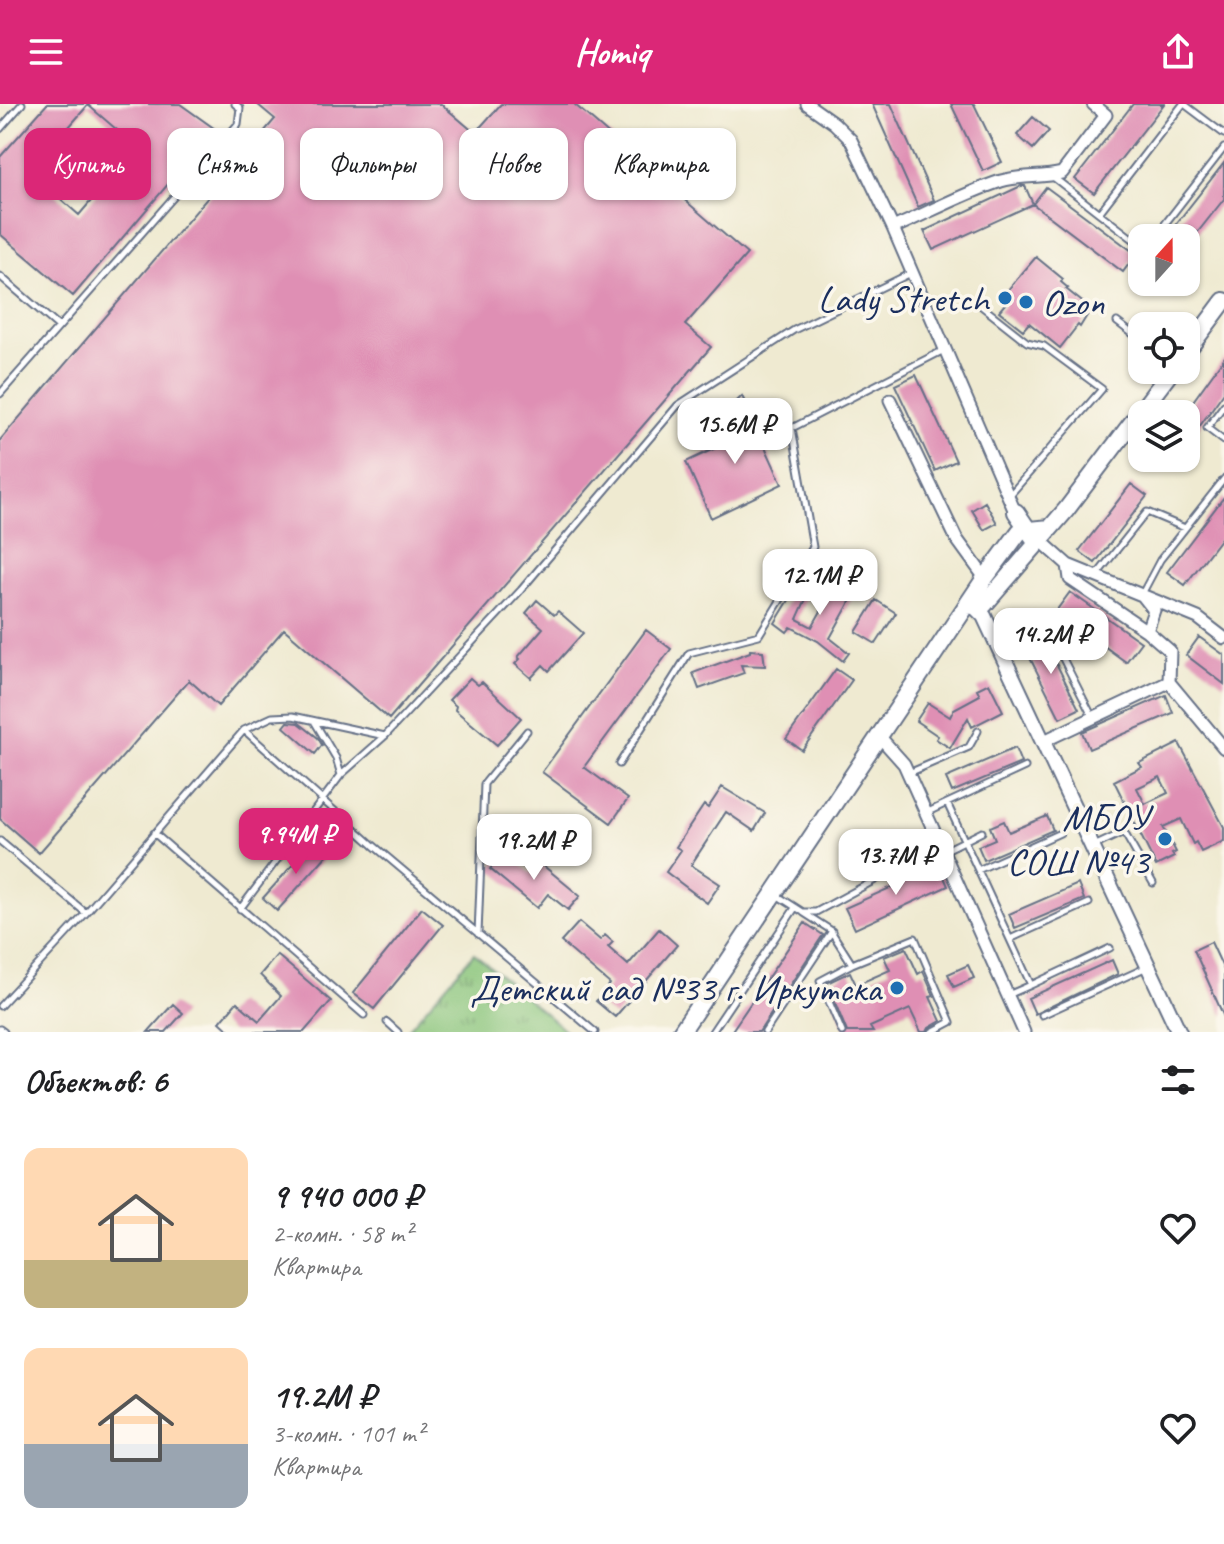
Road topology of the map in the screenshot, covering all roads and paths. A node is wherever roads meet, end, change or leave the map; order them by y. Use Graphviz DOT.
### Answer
graph roads {
  1 [pos="22,104"];
  2 [pos="235,104"];
  3 [pos="807,104"];
  4 [pos="1093,104"];
  5 [pos="1184,104"];
  6 [pos="0,129"];
  7 [pos="1224,134"];
  8 [pos="1224,148"];
  9 [pos="1051,176"];
  10 [pos="1099,213"];
  11 [pos="1165,224"];
  12 [pos="893,228"];
  13 [pos="1128,235"];
  14 [pos="912,272"];
  15 [pos="0,276"];
  16 [pos="975,301"];
  17 [pos="1224,301"];
  18 [pos="1117,322"];
  19 [pos="59,327"];
  20 [pos="1128,330"];
  21 [pos="1200,333"];
  22 [pos="945,349"];
  23 [pos="1161,384"];
  24 [pos="0,394"];
  25 [pos="890,400"];
  26 [pos="1224,405"];
  27 [pos="1224,441"];
  28 [pos="1224,479"];
  29 [pos="1009,496"];
  30 [pos="1016,512"];
  31 [pos="1185,528"];
  32 [pos="1020,531"];
  33 [pos="1040,540"];
  34 [pos="1068,565"];
  35 [pos="1095,577"];
  36 [pos="985,578"];
  37 [pos="1142,595"];
  38 [pos="968,604"];
  39 [pos="1147,631"];
  40 [pos="1224,638"];
  41 [pos="996,645"];
  42 [pos="1169,682"];
  43 [pos="1093,717"];
  44 [pos="314,720"];
  45 [pos="244,730"];
  46 [pos="527,731"];
  47 [pos="978,731"];
  48 [pos="385,736"];
  49 [pos="879,736"];
  50 [pos="1044,741"];
  51 [pos="1224,748"];
  52 [pos="619,764"];
  53 [pos="1025,767"];
  54 [pos="908,773"];
  55 [pos="341,775"];
  56 [pos="324,800"];
  57 [pos="947,803"];
  58 [pos="926,813"];
  59 [pos="982,832"];
  60 [pos="154,833"];
  61 [pos="1060,833"];
  62 [pos="0,841"];
  63 [pos="965,841"];
  64 [pos="1093,847"];
  65 [pos="942,848"];
  66 [pos="978,870"];
  67 [pos="1153,883"];
  68 [pos="774,893"];
  69 [pos="1089,903"];
  70 [pos="795,908"];
  71 [pos="240,909"];
  72 [pos="803,912"];
  73 [pos="86,913"];
  74 [pos="831,930"];
  75 [pos="478,934"];
  76 [pos="1010,939"];
  77 [pos="1110,948"];
  78 [pos="852,964"];
  79 [pos="1148,966"];
  80 [pos="1031,985"];
  81 [pos="1007,995"];
  82 [pos="0,1006"];
  83 [pos="364,1015"];
  84 [pos="1042,1015"];
  85 [pos="387,1022"];
  86 [pos="683,1031"];
  87 [pos="398,1032"];
  88 [pos="595,1032"];
  89 [pos="712,1032"];
  90 [pos="765,1032"];
  91 [pos="842,1032"];
  92 [pos="932,1032"];
  93 [pos="1024,1032"];
  94 [pos="1179,1032"];
  1 -- 6 [label="lane"];
  2 -- 19 [label="lane"];
  3 -- 12 [label="street"];
  4 -- 9 [label="street"];
  5 -- 7 [label="lane"];
  5 -- 10 [label="lane"];
  8 -- 11 [label="lane"];
  9 -- 10 [label="lane"];
  9 -- 12 [label="street"];
  10 -- 13 [label="lane"];
  12 -- 14 [label="street"];
  14 -- 22 [label="street"];
  14 -- 48 [label="lane"];
  15 -- 19 [label="lane"];
  16 -- 29 [label="lane"];
  17 -- 21 [label="main road"];
  18 -- 20 [label="lane"];
  19 -- 24 [label="lane"];
  22 -- 29 [label="street"];
  22 -- 52 [label="lane"];
  23 -- 33 [label="main road"];
  25 -- 36 [label="street"];
  26 -- 27 [label="lane"];
  28 -- 31 [label="lane"];
  29 -- 30 [label="street"];
  30 -- 32 [label="street"];
  30 -- 33 [label="main road"];
  31 -- 35 [label="lane"];
  31 -- 37 [label="lane"];
  32 -- 33 [label="main road"];
  32 -- 36 [label="main road"];
  33 -- 34 [label="street"];
  33 -- 38 [label="main road"];
  34 -- 35 [label="street"];
  34 -- 39 [label="street"];
  35 -- 37 [label="street"];
  36 -- 38 [label="main road"];
  37 -- 39 [label="street"];
  37 -- 40 [label="street"];
  38 -- 41 [label="street"];
  38 -- 49 [label="main road"];
  39 -- 42 [label="street"];
  41 -- 43 [label="lane"];
  41 -- 50 [label="street"];
  42 -- 43 [label="street"];
  42 -- 51 [label="street"];
  43 -- 50 [label="street"];
  44 -- 45 [label="lane"];
  44 -- 48 [label="lane"];
  44 -- 55 [label="lane"];
  45 -- 56 [label="lane"];
  45 -- 60 [label="lane"];
  46 -- 75 [label="lane"];
  47 -- 54 [label="lane"];
  48 -- 55 [label="lane"];
  49 -- 54 [label="street"];
  49 -- 68 [label="main road"];
  50 -- 64 [label="street"];
  53 -- 57 [label="lane"];
  54 -- 58 [label="street"];
  55 -- 56 [label="lane"];
  56 -- 71 [label="lane"];
  56 -- 75 [label="lane"];
  57 -- 58 [label="lane"];
  57 -- 63 [label="lane"];
  58 -- 65 [label="street"];
  59 -- 63 [label="lane"];
  60 -- 71 [label="lane"];
  60 -- 73 [label="lane"];
  61 -- 66 [label="lane"];
  62 -- 73 [label="lane"];
  63 -- 65 [label="lane"];
  63 -- 66 [label="lane"];
  64 -- 67 [label="lane"];
  64 -- 79 [label="street"];
  65 -- 72 [label="lane"];
  65 -- 81 [label="street"];
  66 -- 76 [label="lane"];
  68 -- 70 [label="lane"];
  68 -- 86 [label="main road"];
  69 -- 76 [label="lane"];
  70 -- 72 [label="lane"];
  70 -- 89 [label="lane"];
  71 -- 83 [label="lane"];
  72 -- 74 [label="lane"];
  73 -- 82 [label="lane"];
  74 -- 78 [label="lane"];
  74 -- 90 [label="lane"];
  75 -- 88 [label="lane"];
  76 -- 80 [label="lane"];
  77 -- 80 [label="lane"];
  78 -- 91 [label="lane"];
  78 -- 92 [label="lane"];
  79 -- 84 [label="lane"];
  79 -- 94 [label="street"];
  80 -- 81 [label="lane"];
  81 -- 93 [label="street"];
  85 -- 87 [label="lane"];
}
